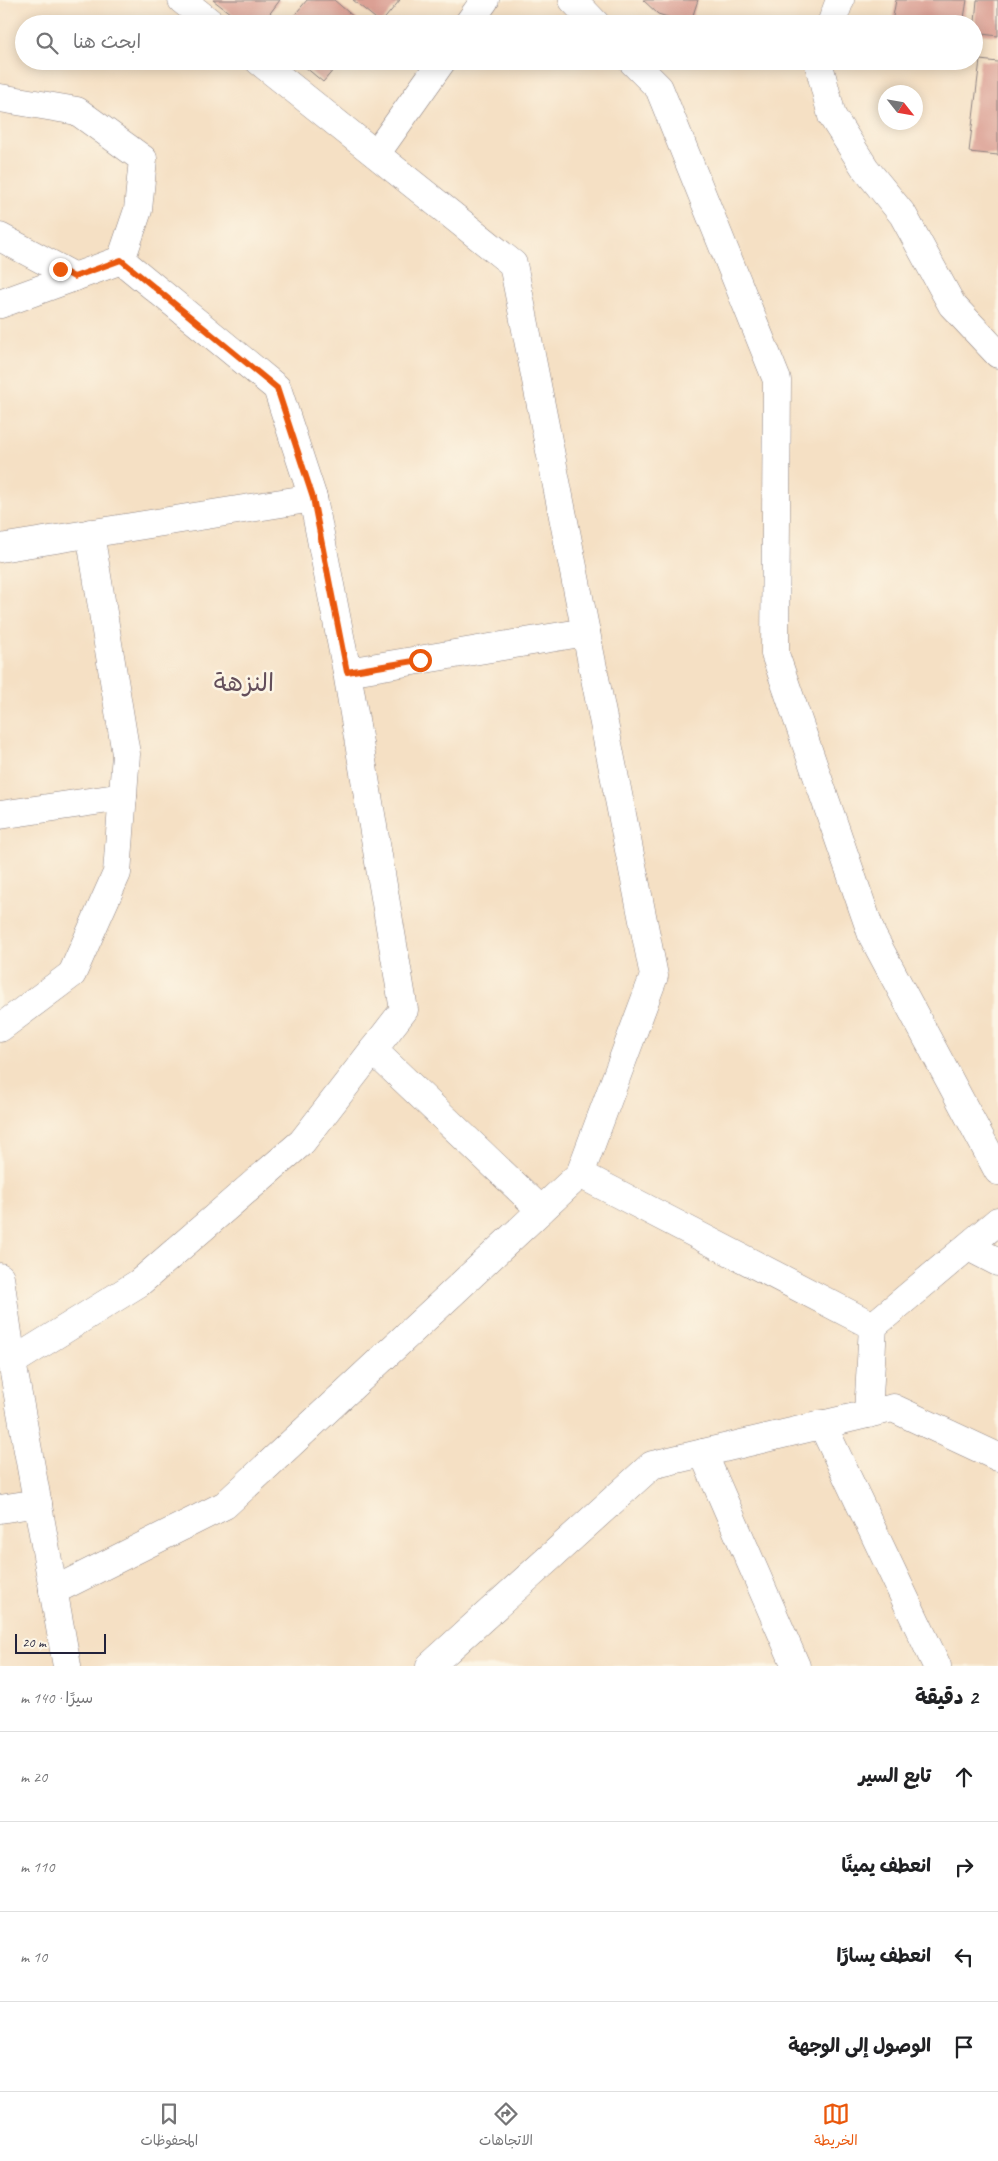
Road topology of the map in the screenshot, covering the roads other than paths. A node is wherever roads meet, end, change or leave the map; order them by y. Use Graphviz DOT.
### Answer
graph roads {
  1 [pos="182,0"];
  2 [pos="485,0"];
  3 [pos="573,0"];
  4 [pos="840,0"];
  5 [pos="201,15"];
  6 [pos="474,15"];
  7 [pos="587,15"];
  8 [pos="835,15"];
  9 [pos="270,70"];
  10 [pos="436,70"];
  11 [pos="641,70"];
  12 [pos="820,70"];
  13 [pos="0,98"];
  14 [pos="376,154"];
  15 [pos="0,237"];
  16 [pos="121,260"];
  17 [pos="74,277"];
  18 [pos="0,304"];
  19 [pos="998,354"];
  20 [pos="313,498"];
  21 [pos="90,534"];
  22 [pos="0,548"];
  23 [pos="586,632"];
  24 [pos="347,672"];
  25 [pos="123,797"];
  26 [pos="0,815"];
  27 [pos="0,1028"];
  28 [pos="373,1050"];
  29 [pos="998,1171"];
  30 [pos="580,1174"];
  31 [pos="541,1210"];
  32 [pos="998,1221"];
  33 [pos="969,1247"];
  34 [pos="998,1262"];
  35 [pos="0,1277"];
  36 [pos="873,1326"];
  37 [pos="12,1362"];
  38 [pos="868,1414"];
  39 [pos="822,1424"];
  40 [pos="703,1453"];
  41 [pos="998,1457"];
  42 [pos="38,1503"];
  43 [pos="0,1509"];
  44 [pos="53,1591"];
  45 [pos="788,1665"];
  46 [pos="66,1666"];
  47 [pos="430,1666"];
  48 [pos="937,1666"];
  1 -- 5 [label="street"];
  2 -- 6 [label="street"];
  3 -- 7 [label="street"];
  4 -- 8 [label="street"];
  9 -- 14 [label="street"];
  10 -- 14 [label="street"];
  11 -- 29 [label="street"];
  12 -- 19 [label="street"];
  13 -- 16 [label="street"];
  14 -- 23 [label="street"];
  15 -- 17 [label="street"];
  16 -- 17 [label="street"];
  16 -- 20 [label="street"];
  17 -- 18 [label="street"];
  20 -- 21 [label="street"];
  20 -- 24 [label="street"];
  21 -- 22 [label="street"];
  21 -- 25 [label="street"];
  23 -- 24 [label="street"];
  23 -- 30 [label="street"];
  24 -- 28 [label="street"];
  25 -- 26 [label="street"];
  25 -- 27 [label="street"];
  28 -- 31 [label="street"];
  28 -- 37 [label="street"];
  30 -- 31 [label="street"];
  30 -- 36 [label="street"];
  31 -- 44 [label="street"];
  32 -- 33 [label="street"];
  33 -- 34 [label="street"];
  33 -- 36 [label="street"];
  35 -- 37 [label="street"];
  36 -- 38 [label="street"];
  37 -- 42 [label="street"];
  38 -- 39 [label="street"];
  38 -- 41 [label="street"];
  39 -- 40 [label="street"];
  39 -- 48 [label="street"];
  40 -- 45 [label="street"];
  40 -- 47 [label="street"];
  42 -- 43 [label="street"];
  42 -- 44 [label="street"];
  44 -- 46 [label="street"];
}
